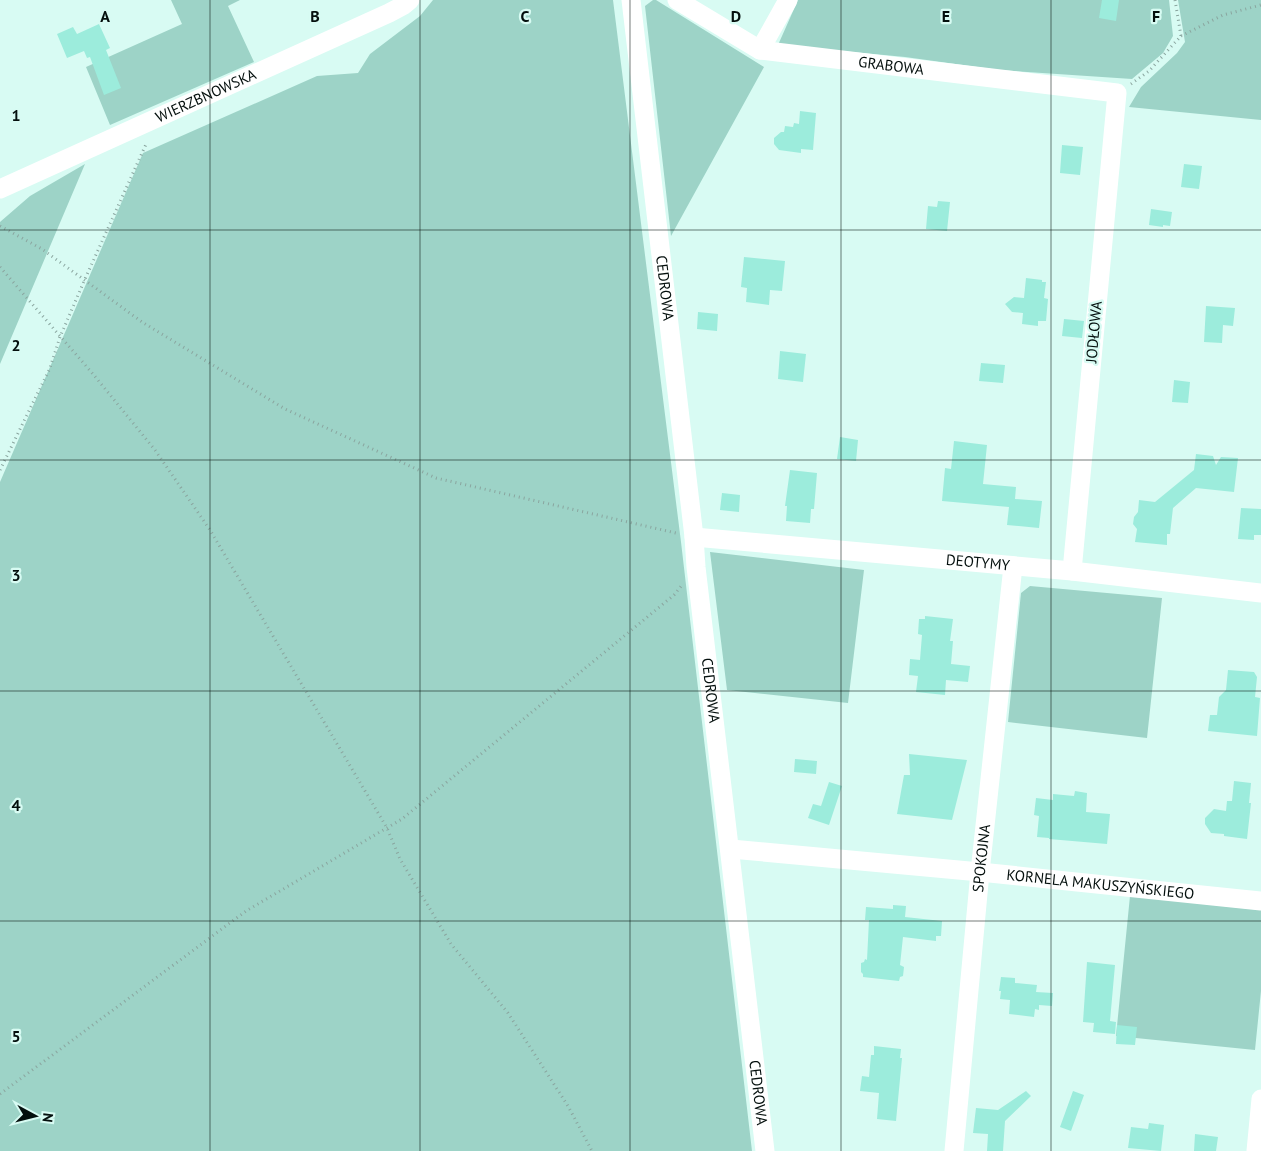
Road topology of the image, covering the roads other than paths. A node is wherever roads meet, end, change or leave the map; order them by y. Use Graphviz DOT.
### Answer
graph roads {
  1 [pos="410,0"];
  2 [pos="631,0"];
  3 [pos="677,0"];
  4 [pos="788,0"];
  5 [pos="760,50"];
  6 [pos="1117,93"];
  7 [pos="0,189"];
  8 [pos="694,537"];
  9 [pos="1013,566"];
  10 [pos="1072,571"];
  11 [pos="1261,593"];
  12 [pos="730,849"];
  13 [pos="980,872"];
  14 [pos="1261,901"];
  15 [pos="1261,1099"];
  16 [pos="765,1151"];
  17 [pos="954,1151"];
  18 [pos="1256,1151"];
  1 -- 7 [label="street, WIERZBNOWSKA"];
  2 -- 8 [label="street, CEDROWA"];
  3 -- 5 [label="street, GRABOWA"];
  4 -- 5 [label="street"];
  5 -- 6 [label="street, GRABOWA"];
  6 -- 10 [label="street, JODŁOWA"];
  8 -- 9 [label="street, DEOTYMY"];
  8 -- 12 [label="street, CEDROWA"];
  9 -- 10 [label="street, DEOTYMY"];
  9 -- 13 [label="street, SPOKOJNA"];
  10 -- 11 [label="street, DEOTYMY"];
  12 -- 13 [label="street, KORNELA MAKUSZYŃSKIEGO"];
  12 -- 16 [label="street, CEDROWA"];
  13 -- 14 [label="street, KORNELA MAKUSZYŃSKIEGO"];
  13 -- 17 [label="street, SPOKOJNA"];
  15 -- 18 [label="street"];
}
